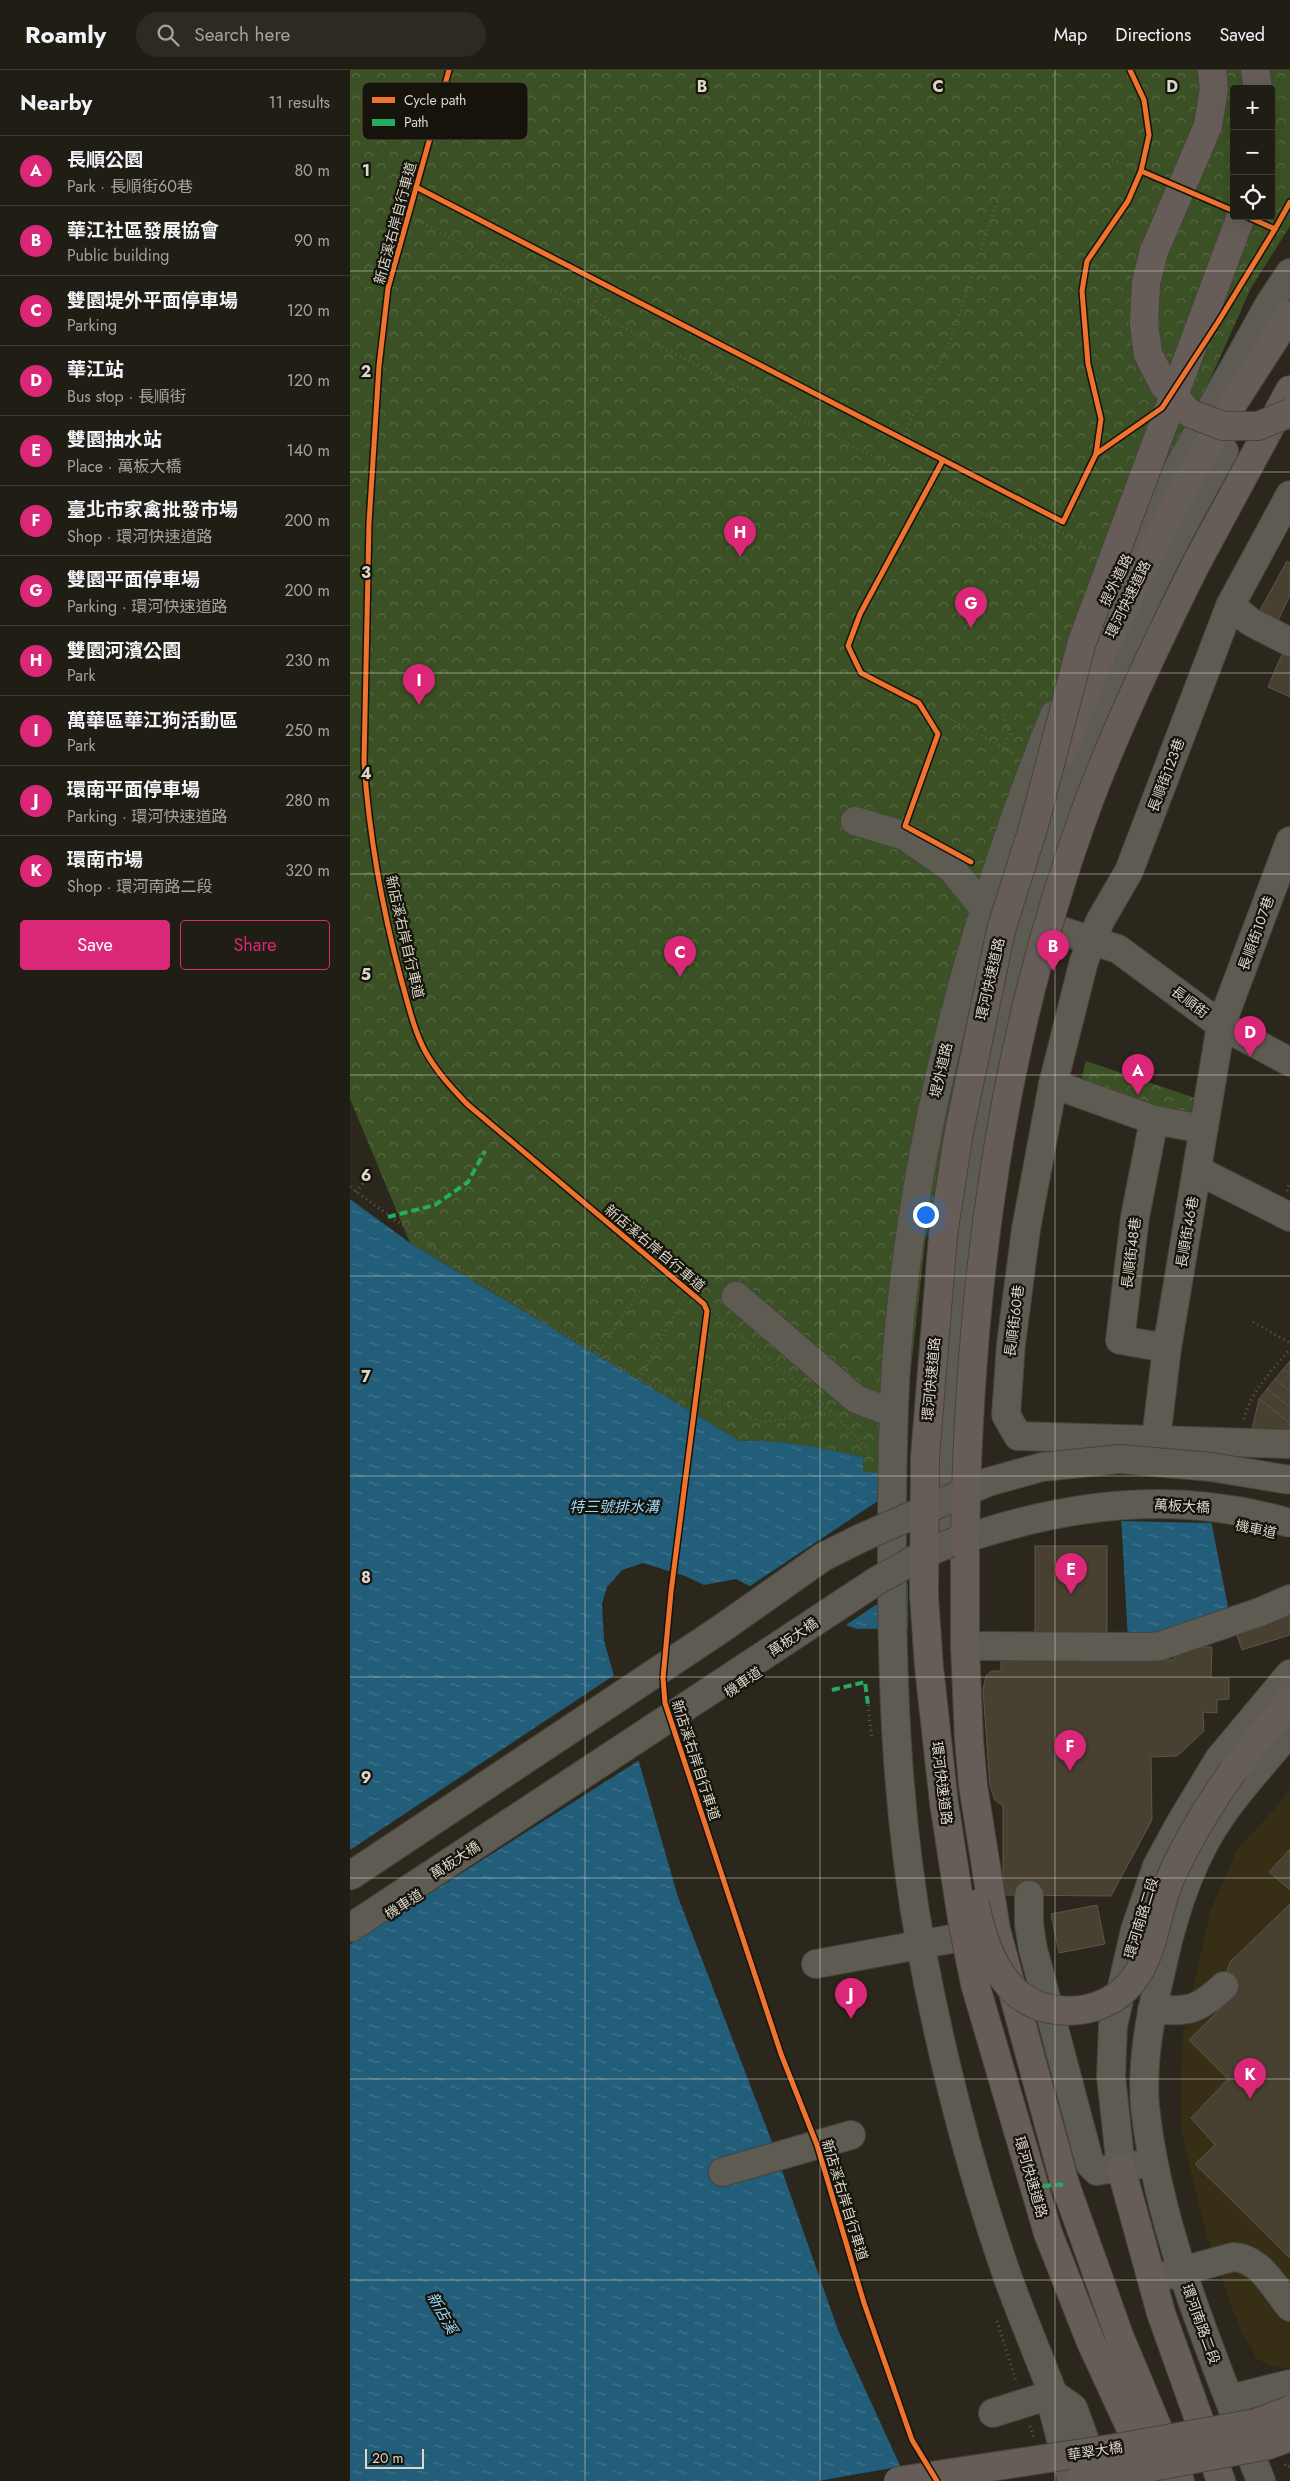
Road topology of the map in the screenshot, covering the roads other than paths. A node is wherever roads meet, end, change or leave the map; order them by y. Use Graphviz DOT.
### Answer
graph roads {
  1 [pos="1201,70"];
  2 [pos="1212,70"];
  3 [pos="1255,70"];
  4 [pos="1257,85"];
  5 [pos="1239,220"];
  6 [pos="1290,273"];
  7 [pos="1290,315"];
  8 [pos="1290,390"];
  9 [pos="1290,413"];
  10 [pos="1290,427"];
  11 [pos="1224,451"];
  12 [pos="1290,495"];
  13 [pos="1230,606"];
  14 [pos="1290,642"];
  15 [pos="855,821"];
  16 [pos="1034,825"];
  17 [pos="1290,841"];
  18 [pos="983,907"];
  19 [pos="1028,920"];
  20 [pos="1092,939"];
  21 [pos="1221,1025"];
  22 [pos="1287,1053"];
  23 [pos="1053,1084"];
  24 [pos="1154,1120"];
  25 [pos="1203,1129"];
  26 [pos="1197,1170"];
  27 [pos="1290,1217"];
  28 [pos="736,1296"];
  29 [pos="1167,1348"];
  30 [pos="893,1413"];
  31 [pos="1156,1439"];
  32 [pos="1290,1444"];
  33 [pos="1290,1480"];
  34 [pos="1290,1489"];
  35 [pos="1290,1523"];
  36 [pos="1290,1538"];
  37 [pos="954,1542"];
  38 [pos="1290,1599"];
  39 [pos="965,1646"];
  40 [pos="929,1667"];
  41 [pos="1290,1674"];
  42 [pos="1290,1700"];
  43 [pos="1290,1732"];
  44 [pos="1157,1866"];
  45 [pos="350,1876"];
  46 [pos="1188,1879"];
  47 [pos="350,1886"];
  48 [pos="1029,1895"];
  49 [pos="350,1928"];
  50 [pos="996,1930"];
  51 [pos="970,1935"];
  52 [pos="350,1940"];
  53 [pos="921,1945"];
  54 [pos="816,1964"];
  55 [pos="1224,1986"];
  56 [pos="1152,2010"];
  57 [pos="851,2136"];
  58 [pos="1155,2162"];
  59 [pos="1121,2168"];
  60 [pos="723,2172"];
  61 [pos="1030,2187"];
  62 [pos="1182,2271"];
  63 [pos="1152,2280"];
  64 [pos="1290,2307"];
  65 [pos="1290,2384"];
  66 [pos="1053,2394"];
  67 [pos="1230,2399"];
  68 [pos="1290,2410"];
  69 [pos="993,2413"];
  70 [pos="1290,2438"];
  71 [pos="898,2481"];
  72 [pos="1072,2481"];
  73 [pos="1078,2481"];
  74 [pos="1100,2481"];
  75 [pos="1155,2481"];
  76 [pos="1180,2481"];
  77 [pos="1221,2481"];
  78 [pos="1261,2481"];
  1 -- 10 [label="street"];
  2 -- 9 [label="highway, bridge"];
  3 -- 4 [label="highway"];
  5 -- 16 [label="highway, bridge"];
  6 -- 18 [label="street, 提外道路"];
  7 -- 16 [label="highway, 環河快速道路, bridge"];
  8 -- 37 [label="highway, bridge"];
  11 -- 19 [label="street"];
  12 -- 13 [label="street, 長順街123巷"];
  13 -- 14 [label="street"];
  13 -- 20 [label="street, 長順街123巷"];
  15 -- 18 [label="street"];
  16 -- 40 [label="highway, 環河快速道路, bridge"];
  17 -- 21 [label="street, 長順街107巷"];
  18 -- 19 [label="street"];
  18 -- 30 [label="street, 堤外道路"];
  19 -- 20 [label="street"];
  19 -- 37 [label="street"];
  20 -- 21 [label="street, 長順街"];
  20 -- 23 [label="street, 長順街60巷"];
  21 -- 22 [label="street, 長順街"];
  21 -- 25 [label="street, 長順街46巷"];
  23 -- 24 [label="street"];
  23 -- 31 [label="street, 長順街60巷"];
  24 -- 25 [label="street"];
  24 -- 29 [label="street, 長順街48巷"];
  25 -- 26 [label="street, 長順街46巷"];
  26 -- 27 [label="street"];
  26 -- 29 [label="street, 長順街46巷"];
  28 -- 30 [label="street"];
  29 -- 31 [label="street, 長順街46巷"];
  30 -- 53 [label="street, 堤外道路, bridge"];
  31 -- 32 [label="street, 長順街60巷"];
  33 -- 45 [label="street, bridge"];
  34 -- 47 [label="street, bridge"];
  35 -- 49 [label="street, 萬板大橋, bridge"];
  36 -- 52 [label="street, 機車道"];
  37 -- 39 [label="highway"];
  38 -- 39 [label="street"];
  39 -- 50 [label="highway"];
  40 -- 42 [label="highway, bridge"];
  40 -- 75 [label="highway, 環河快速道路, bridge"];
  41 -- 44 [label="street, 環河南路二段"];
  43 -- 46 [label="street, 環河南路二段"];
  44 -- 46 [label="street"];
  44 -- 59 [label="street, 環河南路二段"];
  46 -- 56 [label="street, 環河南路二段"];
  48 -- 59 [label="street"];
  50 -- 51 [label="street"];
  50 -- 76 [label="highway"];
  51 -- 53 [label="street"];
  51 -- 61 [label="street"];
  53 -- 54 [label="street"];
  53 -- 66 [label="street, 堤外道路"];
  55 -- 56 [label="street"];
  56 -- 58 [label="street, 環河南路二段"];
  57 -- 60 [label="street"];
  58 -- 59 [label="street"];
  58 -- 62 [label="street, 環河南路二段"];
  59 -- 63 [label="highway"];
  62 -- 63 [label="street"];
  62 -- 64 [label="street"];
  62 -- 67 [label="street, 環河南路二段"];
  63 -- 77 [label="highway"];
  65 -- 67 [label="street"];
  66 -- 69 [label="street"];
  66 -- 72 [label="street, 堤外道路"];
  66 -- 74 [label="street"];
  67 -- 78 [label="street, 環河南路二段"];
  68 -- 71 [label="highway, 華翠大橋, bridge"];
  70 -- 73 [label="highway, 華翠大橋, bridge"];
}
